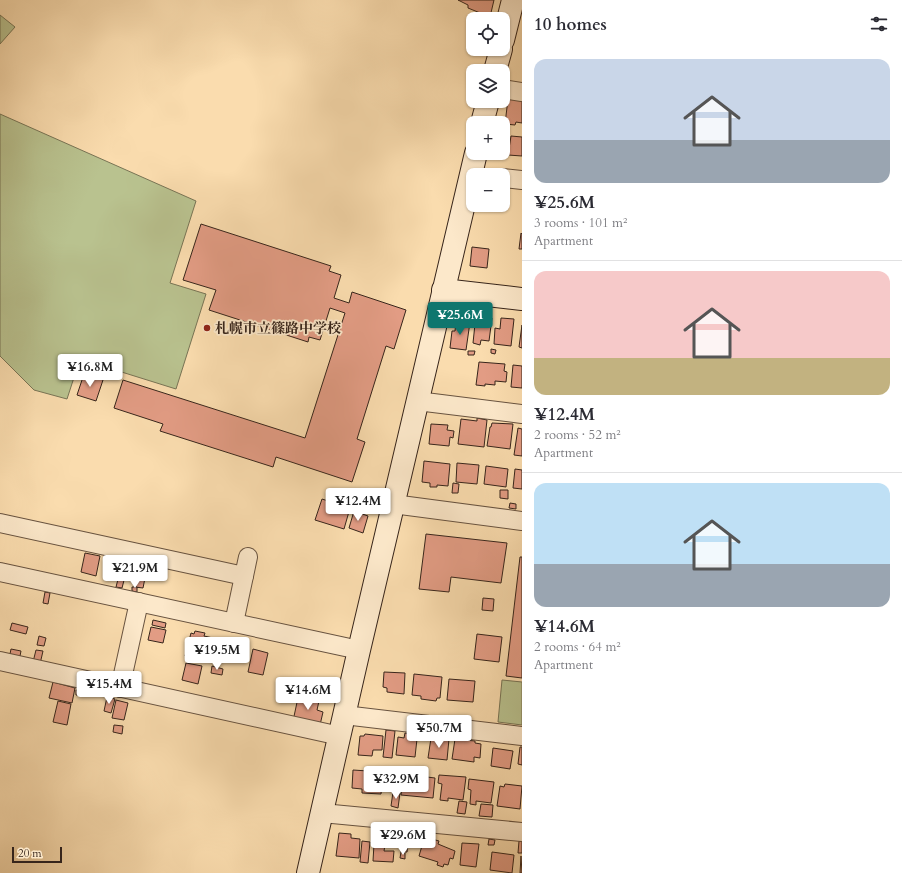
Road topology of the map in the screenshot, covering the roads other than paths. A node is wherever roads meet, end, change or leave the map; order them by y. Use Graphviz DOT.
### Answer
graph roads {
  1 [pos="514,0"];
  2 [pos="510,15"];
  3 [pos="510,90"];
  4 [pos="522,92"];
  5 [pos="510,179"];
  6 [pos="522,180"];
  7 [pos="466,206"];
  8 [pos="442,290"];
  9 [pos="522,299"];
  10 [pos="417,401"];
  11 [pos="522,414"];
  12 [pos="393,504"];
  13 [pos="522,521"];
  14 [pos="0,523"];
  15 [pos="248,557"];
  16 [pos="0,572"];
  17 [pos="244,576"];
  18 [pos="139,602"];
  19 [pos="234,623"];
  20 [pos="358,650"];
  21 [pos="0,661"];
  22 [pos="120,688"];
  23 [pos="344,715"];
  24 [pos="340,736"];
  25 [pos="522,736"];
  26 [pos="322,812"];
  27 [pos="522,832"];
  28 [pos="308,873"];
  1 -- 2 [label="street"];
  3 -- 4 [label="street"];
  5 -- 6 [label="street"];
  7 -- 8 [label="street"];
  8 -- 9 [label="street"];
  8 -- 10 [label="street"];
  10 -- 11 [label="street"];
  10 -- 12 [label="street"];
  12 -- 13 [label="street"];
  12 -- 20 [label="street"];
  14 -- 17 [label="street"];
  15 -- 17 [label="street"];
  16 -- 18 [label="street"];
  17 -- 19 [label="street"];
  18 -- 19 [label="street"];
  18 -- 22 [label="street"];
  19 -- 20 [label="street"];
  20 -- 23 [label="street"];
  21 -- 22 [label="street"];
  22 -- 24 [label="street"];
  23 -- 24 [label="street"];
  23 -- 25 [label="street"];
  24 -- 26 [label="street"];
  26 -- 27 [label="street"];
  26 -- 28 [label="street"];
}
